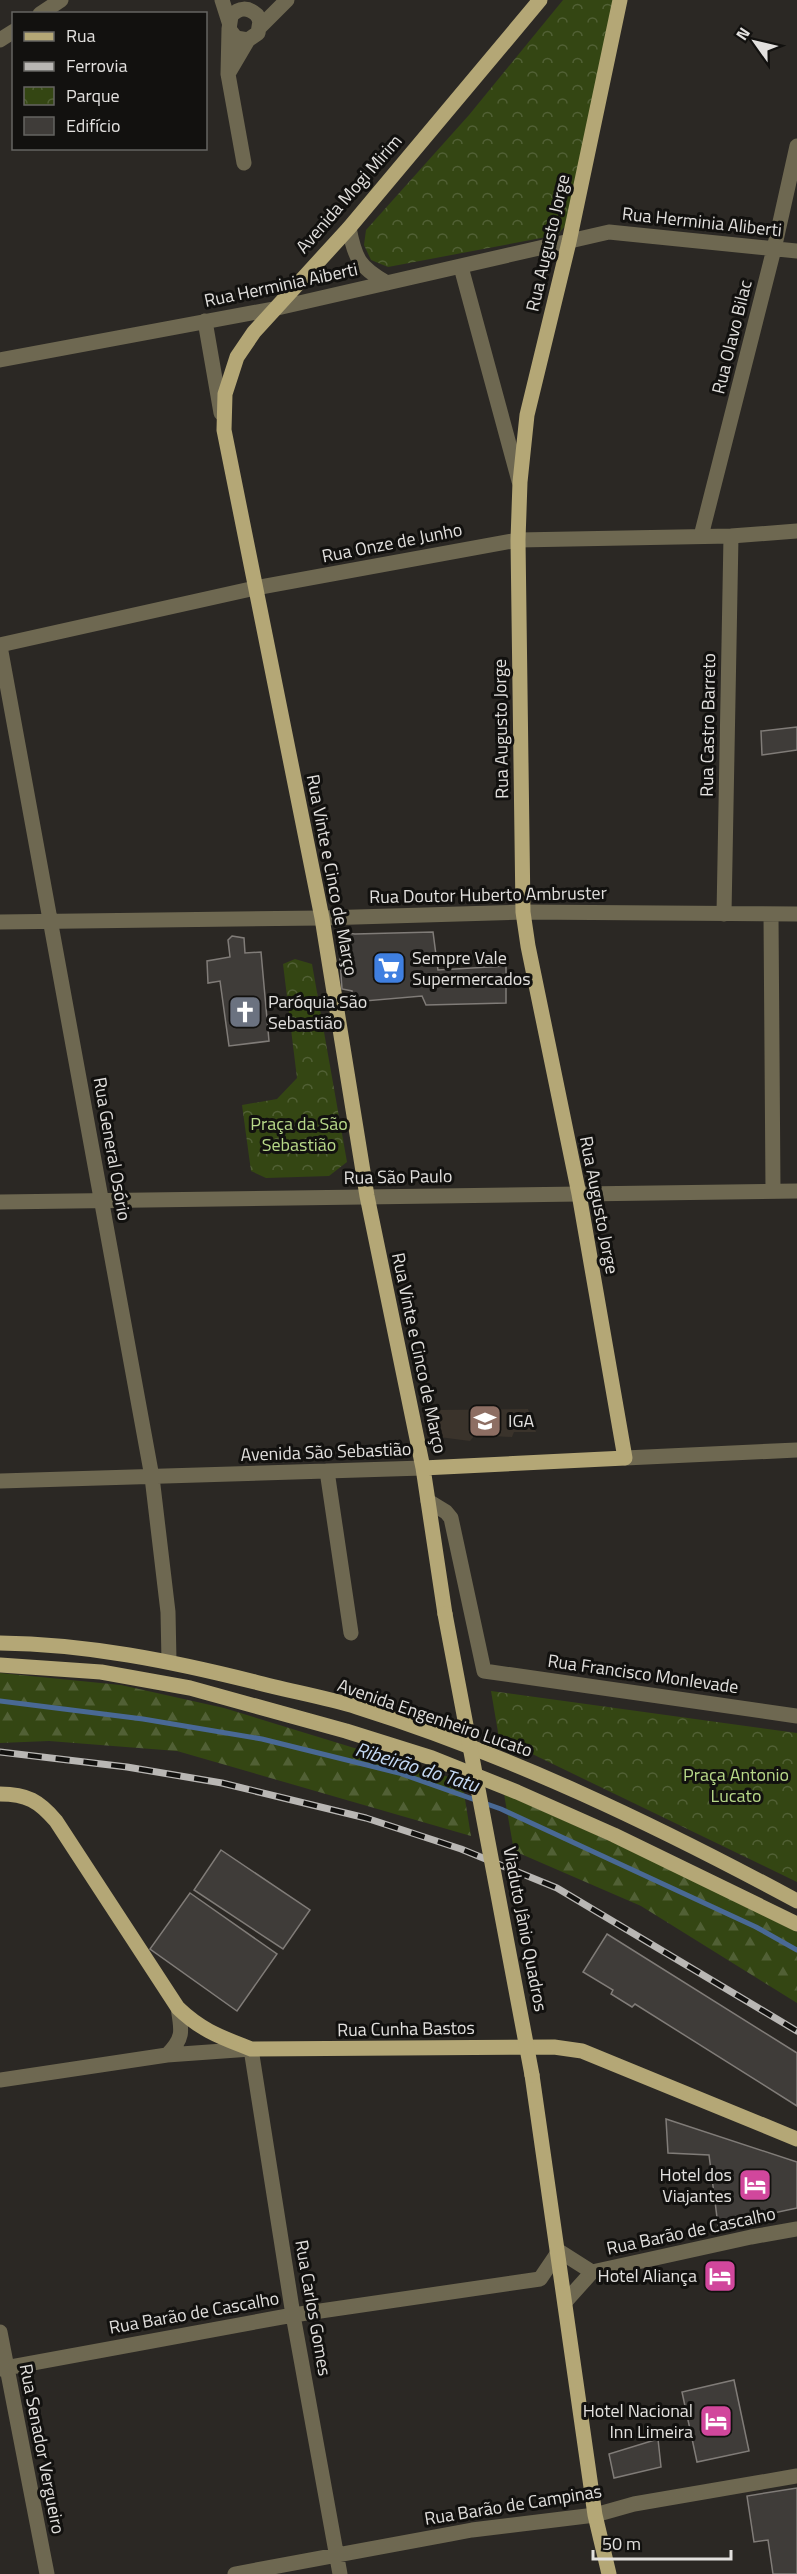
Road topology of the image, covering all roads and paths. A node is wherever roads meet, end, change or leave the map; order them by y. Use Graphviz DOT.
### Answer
graph roads {
  1 [pos="61,0"];
  2 [pos="222,0"];
  3 [pos="233,0"];
  4 [pos="540,0"];
  5 [pos="620,0"];
  6 [pos="285,2"];
  7 [pos="250,10"];
  8 [pos="43,12"];
  9 [pos="229,26"];
  10 [pos="260,27"];
  11 [pos="248,40"];
  12 [pos="228,74"];
  13 [pos="797,146"];
  14 [pos="243,163"];
  15 [pos="349,228"];
  16 [pos="569,242"];
  17 [pos="774,249"];
  18 [pos="797,251"];
  19 [pos="461,267"];
  20 [pos="387,283"];
  21 [pos="273,309"];
  22 [pos="205,321"];
  23 [pos="0,360"];
  24 [pos="224,430"];
  25 [pos="520,482"];
  26 [pos="797,531"];
  27 [pos="701,536"];
  28 [pos="731,536"];
  29 [pos="518,540"];
  30 [pos="255,588"];
  31 [pos="0,646"];
  32 [pos="523,912"];
  33 [pos="724,914"];
  34 [pos="797,914"];
  35 [pos="771,915"];
  36 [pos="322,918"];
  37 [pos="0,922"];
  38 [pos="50,922"];
  39 [pos="773,1191"];
  40 [pos="797,1191"];
  41 [pos="579,1194"];
  42 [pos="367,1196"];
  43 [pos="0,1202"];
  44 [pos="101,1202"];
  45 [pos="797,1450"];
  46 [pos="625,1458"];
  47 [pos="423,1468"];
  48 [pos="327,1471"];
  49 [pos="152,1477"];
  50 [pos="0,1481"];
  51 [pos="428,1501"];
  52 [pos="445,1614"];
  53 [pos="351,1633"];
  54 [pos="0,1644"];
  55 [pos="169,1661"];
  56 [pos="0,1665"];
  57 [pos="100,1672"];
  58 [pos="797,1716"];
  59 [pos="0,1794"];
  60 [pos="797,1901"];
  61 [pos="797,1924"];
  62 [pos="178,2008"];
  63 [pos="251,2049"];
  64 [pos="167,2055"];
  65 [pos="0,2080"];
  66 [pos="797,2139"];
  67 [pos="797,2229"];
  68 [pos="559,2251"];
  69 [pos="592,2272"];
  70 [pos="566,2301"];
  71 [pos="293,2315"];
  72 [pos="0,2332"];
  73 [pos="3,2368"];
  74 [pos="797,2476"];
  75 [pos="595,2515"];
  76 [pos="337,2556"];
  77 [pos="47,2574"];
  78 [pos="235,2574"];
  79 [pos="340,2574"];
  80 [pos="609,2574"];
  1 -- 8 [label="street"];
  2 -- 9 [label="street"];
  3 -- 7 [label="street"];
  4 -- 15 [label="main road, Avenida Mogi Mirim"];
  5 -- 16 [label="main road, Rua Augusto Jorge"];
  6 -- 7 [label="street"];
  6 -- 10 [label="street"];
  7 -- 9 [label="street"];
  7 -- 10 [label="street"];
  9 -- 11 [label="street"];
  9 -- 12 [label="street"];
  10 -- 11 [label="street"];
  11 -- 12 [label="street"];
  12 -- 14 [label="street"];
  13 -- 17 [label="street, Rua Olavo Bilac"];
  15 -- 20 [label="street"];
  15 -- 21 [label="main road, Avenida Mogi Mirim"];
  16 -- 17 [label="street, Rua Herminia Aliberti"];
  16 -- 19 [label="street, Rua Herminia Aiberti"];
  16 -- 25 [label="main road, Rua Augusto Jorge"];
  17 -- 18 [label="street, Rua Herminia Aliberti"];
  17 -- 27 [label="street, Rua Olavo Bilac"];
  19 -- 20 [label="street, Rua Herminia Aiberti"];
  19 -- 25 [label="street"];
  20 -- 21 [label="street, Rua Herminia Aiberti"];
  21 -- 22 [label="street, Rua Herminia Aiberti"];
  21 -- 24 [label="main road, Avenida Mogi Mirim"];
  22 -- 23 [label="street, Rua Herminia Aiberti"];
  22 -- 24 [label="street, Rua Vinte e Cinco de Março"];
  24 -- 30 [label="main road, Rua Vinte e Cinco de Março"];
  25 -- 29 [label="main road, Rua Augusto Jorge"];
  26 -- 28 [label="street, Rua Onze de Junho"];
  27 -- 28 [label="street, Rua Onze de Junho"];
  27 -- 29 [label="street, Rua Onze de Junho"];
  28 -- 33 [label="street, Rua Castro Barreto"];
  29 -- 30 [label="street, Rua Onze de Junho"];
  29 -- 32 [label="main road, Rua Augusto Jorge"];
  30 -- 31 [label="street, Rua Onze de Junho"];
  30 -- 36 [label="main road, Rua Vinte e Cinco de Março"];
  31 -- 38 [label="street, Rua General Osório"];
  32 -- 33 [label="street, Rua Doutor Huberto Ambruster"];
  32 -- 36 [label="street, Rua Doutor Huberto Ambruster"];
  32 -- 41 [label="main road, Rua Augusto Jorge"];
  33 -- 35 [label="street, Rua Doutor Huberto Ambruster"];
  34 -- 35 [label="street, Rua Doutor Huberto Ambruster"];
  35 -- 39 [label="street"];
  36 -- 38 [label="street, Rua Doutor Huberto Ambruster"];
  36 -- 42 [label="main road, Rua Vinte e Cinco de Março"];
  37 -- 38 [label="street, Rua Doutor Huberto Ambruster"];
  38 -- 44 [label="street, Rua General Osório"];
  39 -- 40 [label="street, Rua São Paulo"];
  39 -- 41 [label="street, Rua São Paulo"];
  41 -- 42 [label="street, Rua São Paulo"];
  41 -- 46 [label="main road, Rua Augusto Jorge"];
  42 -- 44 [label="street, Rua São Paulo"];
  42 -- 47 [label="main road, Rua Vinte e Cinco de Março"];
  43 -- 44 [label="street, Rua São Paulo"];
  44 -- 49 [label="street, Rua General Osório"];
  45 -- 46 [label="street, Avenida São Sebastião"];
  46 -- 47 [label="main road, Avenida São Sebastião"];
  47 -- 48 [label="street, Avenida São Sebastião"];
  47 -- 51 [label="main road, Rua Vinte e Cinco de Março"];
  48 -- 49 [label="street, Avenida São Sebastião"];
  48 -- 53 [label="street"];
  49 -- 50 [label="street, Avenida São Sebastião"];
  49 -- 55 [label="street, Rua General Osório"];
  51 -- 52 [label="main road, Rua Vinte e Cinco de Março"];
  51 -- 58 [label="street, Rua Francisco Monlevade"];
  52 -- 68 [label="main road, Viaduto Jânio Quadros, bridge"];
  54 -- 55 [label="main road, Avenida Engenheiro Lucato"];
  55 -- 57 [label="main road"];
  55 -- 60 [label="main road, Avenida Engenheiro Lucato"];
  56 -- 57 [label="main road"];
  57 -- 61 [label="main road"];
  59 -- 62 [label="main road"];
  62 -- 63 [label="main road"];
  62 -- 64 [label="street"];
  63 -- 64 [label="street, Rua Cunha Bastos"];
  63 -- 66 [label="main road, Rua Cunha Bastos"];
  63 -- 71 [label="street, Rua Carlos Gomes"];
  64 -- 65 [label="street, Rua Cunha Bastos"];
  67 -- 69 [label="street, Rua Barão de Cascalho"];
  68 -- 69 [label="street"];
  68 -- 70 [label="main road, Viaduto Jânio Quadros"];
  68 -- 71 [label="street, Rua Barão de Cascalho"];
  69 -- 70 [label="street"];
  70 -- 75 [label="main road, Viaduto Jânio Quadros"];
  71 -- 73 [label="street, Rua Barão de Cascalho"];
  71 -- 76 [label="street, Rua Carlos Gomes"];
  72 -- 73 [label="street, Rua Senador Vergueiro"];
  73 -- 77 [label="street, Rua Senador Vergueiro"];
  74 -- 75 [label="street, Rua Barão de Campinas"];
  75 -- 76 [label="street, Rua Barão de Campinas"];
  75 -- 80 [label="main road, Viaduto Jânio Quadros"];
  76 -- 78 [label="street, Rua Barão de Campinas"];
  76 -- 79 [label="street, Rua Carlos Gomes"];
}
